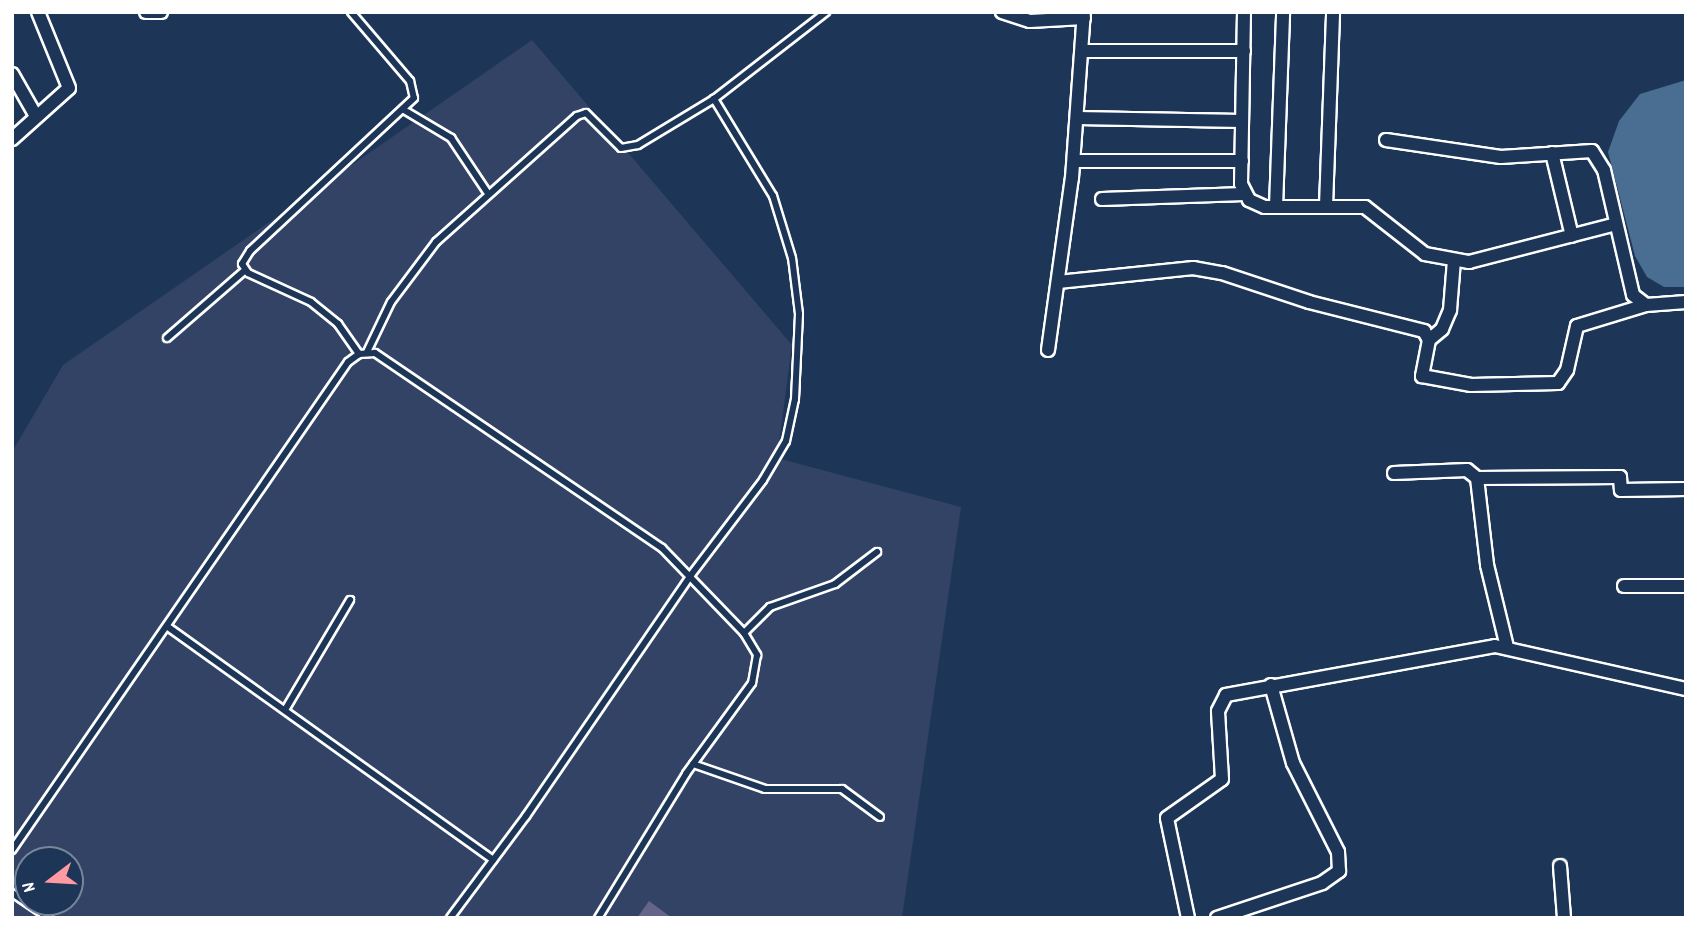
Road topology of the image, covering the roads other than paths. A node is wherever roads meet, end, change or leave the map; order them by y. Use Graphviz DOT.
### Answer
graph roads {
  1 [pos="38,12"];
  2 [pos="146,12"];
  3 [pos="161,12"];
  4 [pos="351,12"];
  5 [pos="826,12"];
  6 [pos="1002,12"];
  7 [pos="1244,12"];
  8 [pos="1283,12"];
  9 [pos="1333,12"];
  10 [pos="1084,15"];
  11 [pos="1082,51"];
  12 [pos="1244,51"];
  13 [pos="12,74"];
  14 [pos="714,99"];
  15 [pos="404,110"];
  16 [pos="36,116"];
  17 [pos="1077,118"];
  18 [pos="1242,121"];
  19 [pos="12,139"];
  20 [pos="1386,140"];
  21 [pos="1552,153"];
  22 [pos="1073,161"];
  23 [pos="1242,161"];
  24 [pos="487,192"];
  25 [pos="1244,194"];
  26 [pos="1102,200"];
  27 [pos="1276,206"];
  28 [pos="1326,206"];
  29 [pos="1616,224"];
  30 [pos="1572,236"];
  31 [pos="1454,260"];
  32 [pos="244,271"];
  33 [pos="1058,282"];
  34 [pos="1686,302"];
  35 [pos="1646,305"];
  36 [pos="167,338"];
  37 [pos="1429,340"];
  38 [pos="1048,350"];
  39 [pos="363,353"];
  40 [pos="1394,473"];
  41 [pos="1478,478"];
  42 [pos="1686,489"];
  43 [pos="877,552"];
  44 [pos="691,575"];
  45 [pos="1624,586"];
  46 [pos="1686,586"];
  47 [pos="350,600"];
  48 [pos="168,626"];
  49 [pos="744,633"];
  50 [pos="1507,647"];
  51 [pos="1270,685"];
  52 [pos="1686,689"];
  53 [pos="285,710"];
  54 [pos="693,764"];
  55 [pos="880,817"];
  56 [pos="12,850"];
  57 [pos="494,860"];
  58 [pos="1560,866"];
  59 [pos="12,893"];
  60 [pos="49,918"];
  61 [pos="450,918"];
  62 [pos="598,918"];
  63 [pos="1188,918"];
  64 [pos="1217,918"];
  65 [pos="1564,918"];
  1 -- 16 [label="street"];
  2 -- 3 [label="street"];
  4 -- 15 [label="lane"];
  5 -- 14 [label="lane"];
  6 -- 10 [label="street"];
  7 -- 12 [label="street"];
  8 -- 27 [label="street"];
  9 -- 28 [label="street"];
  10 -- 11 [label="street"];
  11 -- 12 [label="street"];
  11 -- 17 [label="street"];
  12 -- 18 [label="street"];
  13 -- 16 [label="street"];
  14 -- 24 [label="lane"];
  14 -- 44 [label="lane"];
  15 -- 24 [label="lane"];
  15 -- 32 [label="lane"];
  16 -- 19 [label="street"];
  17 -- 18 [label="street"];
  17 -- 22 [label="street"];
  18 -- 23 [label="street"];
  20 -- 21 [label="street"];
  21 -- 29 [label="street"];
  21 -- 30 [label="street"];
  22 -- 23 [label="street"];
  22 -- 33 [label="street"];
  23 -- 25 [label="street"];
  24 -- 39 [label="lane"];
  25 -- 26 [label="street"];
  25 -- 27 [label="street"];
  27 -- 28 [label="street"];
  28 -- 31 [label="street"];
  29 -- 30 [label="street"];
  29 -- 35 [label="street"];
  30 -- 31 [label="street"];
  31 -- 37 [label="street"];
  32 -- 36 [label="lane"];
  32 -- 39 [label="lane"];
  33 -- 37 [label="street"];
  33 -- 38 [label="street"];
  34 -- 35 [label="street"];
  35 -- 37 [label="street"];
  39 -- 44 [label="lane"];
  39 -- 48 [label="lane"];
  40 -- 41 [label="street"];
  41 -- 42 [label="street"];
  41 -- 50 [label="street"];
  43 -- 49 [label="lane"];
  44 -- 49 [label="lane"];
  44 -- 57 [label="lane"];
  45 -- 46 [label="street"];
  47 -- 53 [label="lane"];
  48 -- 53 [label="lane"];
  48 -- 56 [label="lane"];
  49 -- 54 [label="lane"];
  50 -- 51 [label="street"];
  50 -- 52 [label="street"];
  51 -- 63 [label="street"];
  51 -- 64 [label="street"];
  53 -- 57 [label="lane"];
  54 -- 55 [label="lane"];
  54 -- 62 [label="lane"];
  57 -- 61 [label="lane"];
  58 -- 65 [label="street"];
  59 -- 60 [label="lane"];
}
